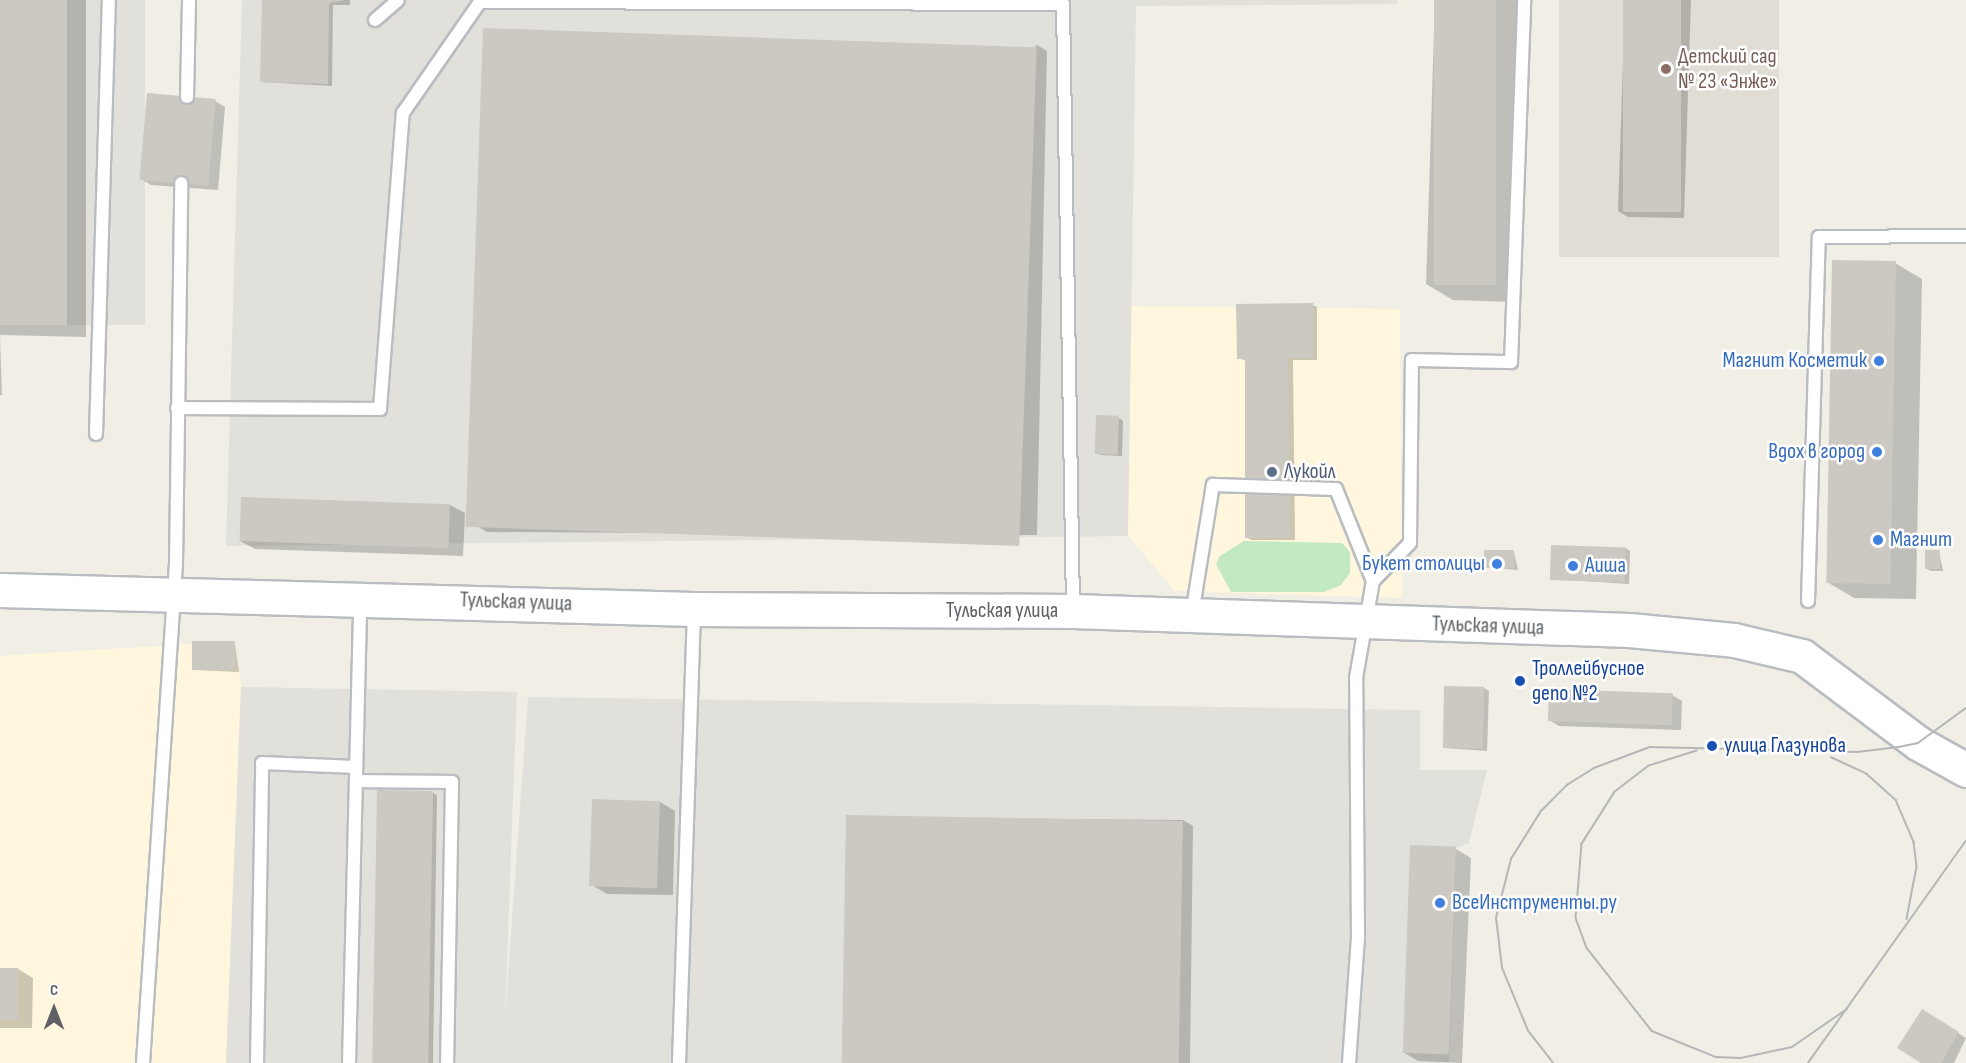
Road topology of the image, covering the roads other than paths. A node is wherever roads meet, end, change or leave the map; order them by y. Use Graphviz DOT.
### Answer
graph roads {
  1 [pos="109,0"];
  2 [pos="189,0"];
  3 [pos="398,0"];
  4 [pos="1524,0"];
  5 [pos="375,20"];
  6 [pos="187,97"];
  7 [pos="181,183"];
  8 [pos="1966,236"];
  9 [pos="177,408"];
  10 [pos="96,434"];
  11 [pos="1373,581"];
  12 [pos="0,590"];
  13 [pos="172,593"];
  14 [pos="360,598"];
  15 [pos="1808,601"];
  16 [pos="694,609"];
  17 [pos="1073,611"];
  18 [pos="1191,618"];
  19 [pos="1369,621"];
  20 [pos="356,767"];
  21 [pos="1966,770"];
  22 [pos="356,781"];
  23 [pos="143,1063"];
  24 [pos="257,1063"];
  25 [pos="349,1063"];
  26 [pos="447,1063"];
  27 [pos="680,1063"];
  28 [pos="1349,1063"];
  1 -- 10 [label="lane"];
  2 -- 6 [label="lane"];
  3 -- 5 [label="lane"];
  4 -- 11 [label="lane"];
  7 -- 9 [label="lane"];
  8 -- 15 [label="lane"];
  9 -- 13 [label="lane"];
  9 -- 17 [label="lane"];
  11 -- 18 [label="lane"];
  11 -- 19 [label="lane"];
  12 -- 13 [label="main road, Тульская улица"];
  13 -- 14 [label="main road, Тульская улица"];
  13 -- 23 [label="lane"];
  14 -- 16 [label="main road, Тульская улица"];
  14 -- 20 [label="lane"];
  16 -- 17 [label="main road, Тульская улица"];
  16 -- 27 [label="lane"];
  17 -- 18 [label="main road, Тульская улица"];
  18 -- 19 [label="main road, Тульская улица"];
  19 -- 21 [label="main road, Тульская улица"];
  19 -- 28 [label="lane"];
  20 -- 22 [label="lane"];
  20 -- 24 [label="lane"];
  22 -- 25 [label="lane"];
  22 -- 26 [label="lane"];
}
